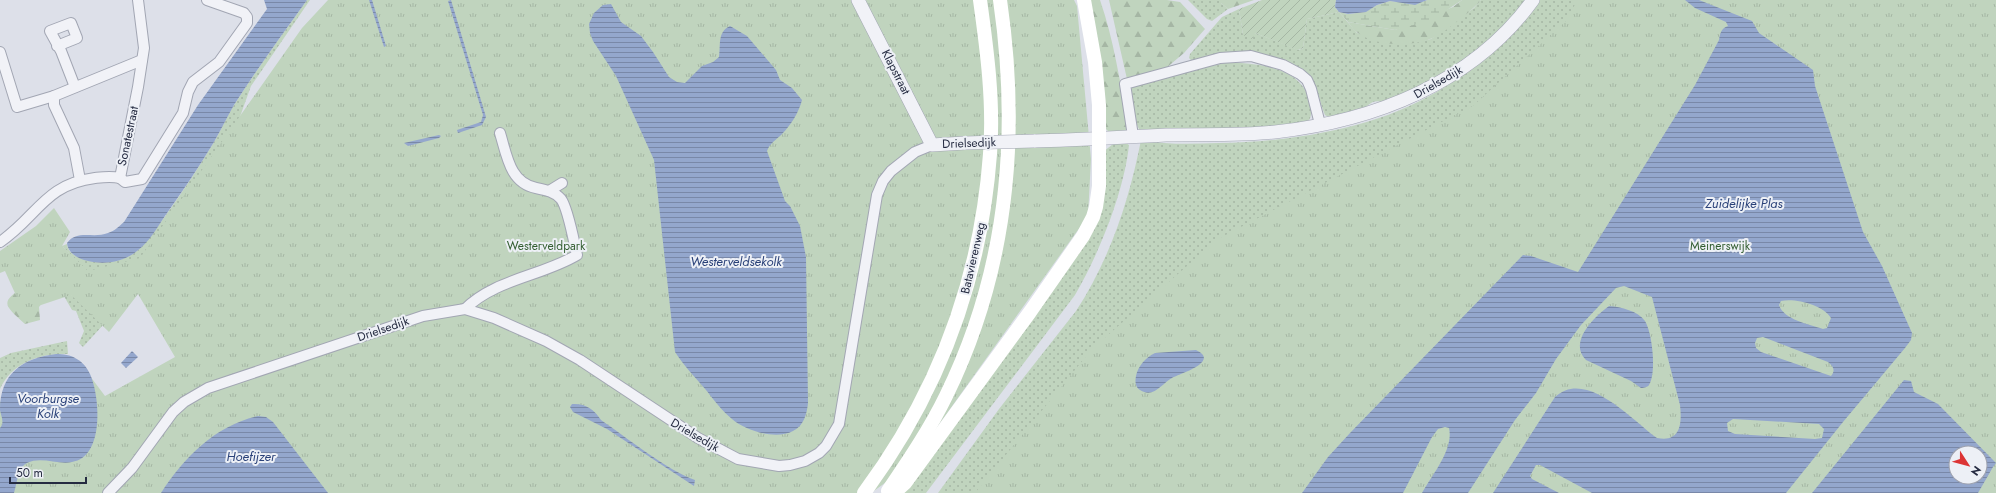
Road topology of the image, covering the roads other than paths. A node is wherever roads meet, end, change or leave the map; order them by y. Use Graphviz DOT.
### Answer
graph roads {
  1 [pos="138,0"];
  2 [pos="207,0"];
  3 [pos="858,0"];
  4 [pos="980,0"];
  5 [pos="1000,0"];
  6 [pos="1084,0"];
  7 [pos="1533,0"];
  8 [pos="57,46"];
  9 [pos="0,52"];
  10 [pos="142,60"];
  11 [pos="75,87"];
  12 [pos="54,96"];
  13 [pos="1320,124"];
  14 [pos="500,133"];
  15 [pos="1133,136"];
  16 [pos="1099,139"];
  17 [pos="932,144"];
  18 [pos="120,178"];
  19 [pos="80,180"];
  20 [pos="562,183"];
  21 [pos="549,191"];
  22 [pos="0,242"];
  23 [pos="465,309"];
  24 [pos="108,493"];
  25 [pos="864,493"];
  26 [pos="886,493"];
  27 [pos="894,493"];
  1 -- 10 [label="street, Sonatestraat"];
  2 -- 18 [label="street"];
  3 -- 17 [label="street, Klapstraat"];
  4 -- 25 [label="main road, Batavierenweg"];
  5 -- 26 [label="main road, Batavierenweg"];
  6 -- 16 [label="main road"];
  7 -- 13 [label="street, Drielsedijk"];
  8 -- 11 [label="street"];
  9 -- 12 [label="street"];
  10 -- 11 [label="street"];
  10 -- 18 [label="street, Sonatestraat"];
  11 -- 12 [label="street"];
  12 -- 19 [label="street"];
  13 -- 15 [label="street, Drielsedijk"];
  13 -- 15 [label="street"];
  14 -- 21 [label="street"];
  15 -- 16 [label="street, Drielsedijk"];
  16 -- 17 [label="street, Drielsedijk, bridge"];
  16 -- 27 [label="main road"];
  17 -- 23 [label="street, Drielsedijk"];
  18 -- 19 [label="street, Sonatestraat"];
  19 -- 22 [label="street, Sonatestraat"];
  20 -- 21 [label="street"];
  21 -- 23 [label="street"];
  23 -- 24 [label="street, Drielsedijk"];
}
